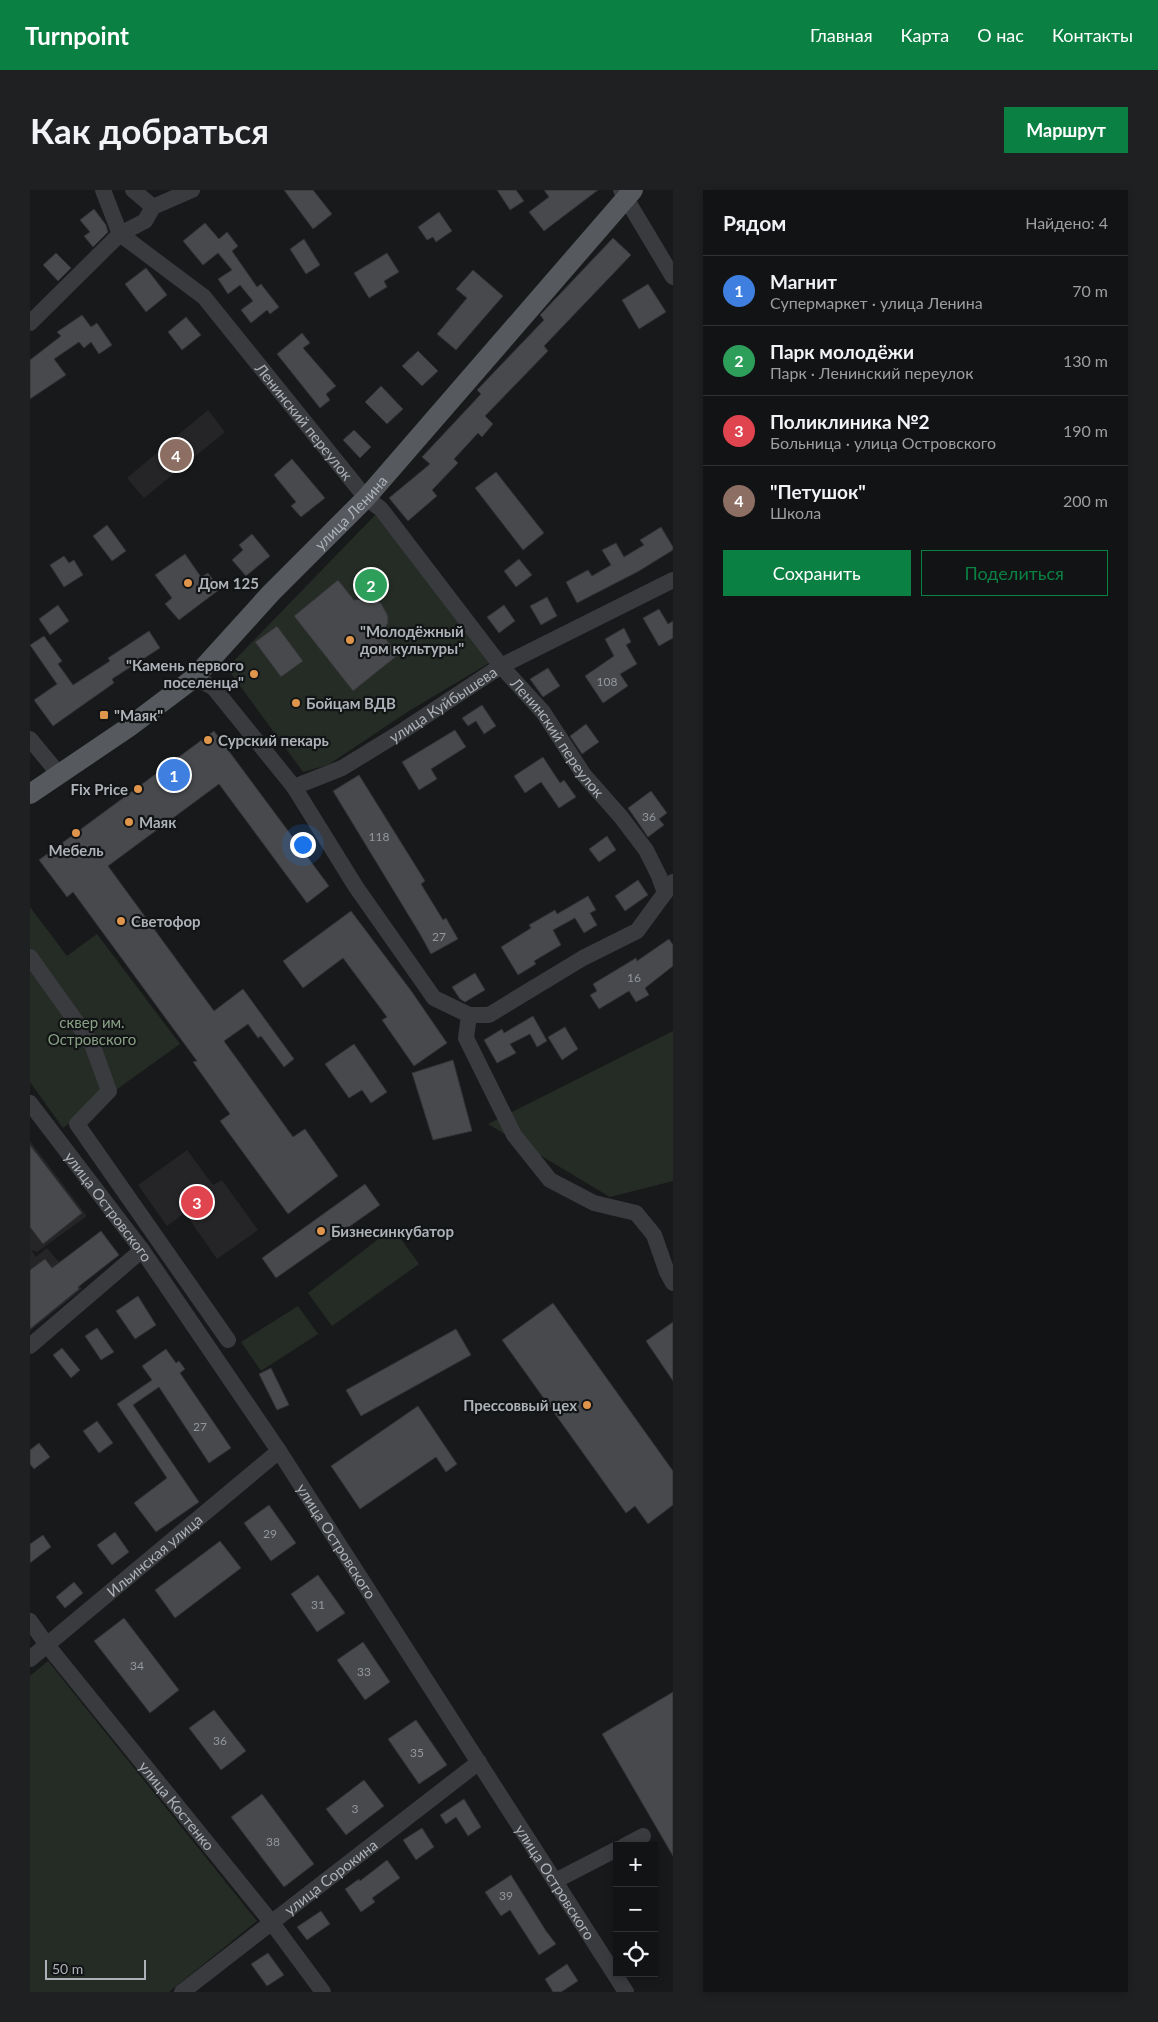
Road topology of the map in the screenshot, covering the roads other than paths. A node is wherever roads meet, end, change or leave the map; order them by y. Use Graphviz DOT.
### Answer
graph roads {
  1 [pos="103,190"];
  2 [pos="133,190"];
  3 [pos="192,190"];
  4 [pos="627,192"];
  5 [pos="153,207"];
  6 [pos="120,234"];
  7 [pos="673,277"];
  8 [pos="30,323"];
  9 [pos="366,498"];
  10 [pos="673,580"];
  11 [pos="501,666"];
  12 [pos="194,678"];
  13 [pos="30,740"];
  14 [pos="58,773"];
  15 [pos="294,787"];
  16 [pos="30,794"];
  17 [pos="669,888"];
  18 [pos="30,957"];
  19 [pos="469,1015"];
  20 [pos="30,1103"];
  21 [pos="142,1250"];
  22 [pos="673,1283"];
  23 [pos="228,1340"];
  24 [pos="30,1346"];
  25 [pos="279,1451"];
  26 [pos="30,1621"];
  27 [pos="47,1645"];
  28 [pos="30,1659"];
  29 [pos="479,1762"];
  30 [pos="643,1836"];
  31 [pos="632,1842"];
  32 [pos="613,1851"];
  33 [pos="555,1881"];
  34 [pos="272,1923"];
  35 [pos="182,1992"];
  36 [pos="323,1992"];
  37 [pos="626,1992"];
  1 -- 6 [label="street"];
  2 -- 5 [label="street"];
  3 -- 5 [label="street"];
  4 -- 7 [label="street"];
  4 -- 9 [label="main road, улица Ленина"];
  5 -- 6 [label="street"];
  6 -- 8 [label="street"];
  6 -- 9 [label="street, Ленинский переулок"];
  9 -- 11 [label="street, Ленинский переулок"];
  9 -- 12 [label="main road, улица Ленина"];
  10 -- 11 [label="street, улица Куйбышева"];
  11 -- 15 [label="street, улица Куйбышева"];
  11 -- 17 [label="street, Ленинский переулок"];
  12 -- 14 [label="main road, улица Ленина"];
  12 -- 15 [label="street"];
  13 -- 14 [label="street"];
  14 -- 16 [label="main road, улица Ленина"];
  15 -- 19 [label="street"];
  17 -- 19 [label="street"];
  18 -- 23 [label="street"];
  19 -- 22 [label="street"];
  20 -- 21 [label="street, улица Островского"];
  21 -- 24 [label="street"];
  21 -- 25 [label="street, улица Островского"];
  25 -- 27 [label="street, Ильинская улица"];
  25 -- 29 [label="street, улица Островского"];
  26 -- 27 [label="street, улица Костенко"];
  27 -- 28 [label="street, Ильинская улица"];
  27 -- 34 [label="street, улица Костенко"];
  29 -- 33 [label="street, улица Островского"];
  29 -- 34 [label="street, улица Сорокина"];
  30 -- 31 [label="street"];
  32 -- 33 [label="street"];
  33 -- 37 [label="street, улица Островского"];
  34 -- 35 [label="street, улица Сорокина"];
  34 -- 36 [label="street, улица Костенко"];
}
